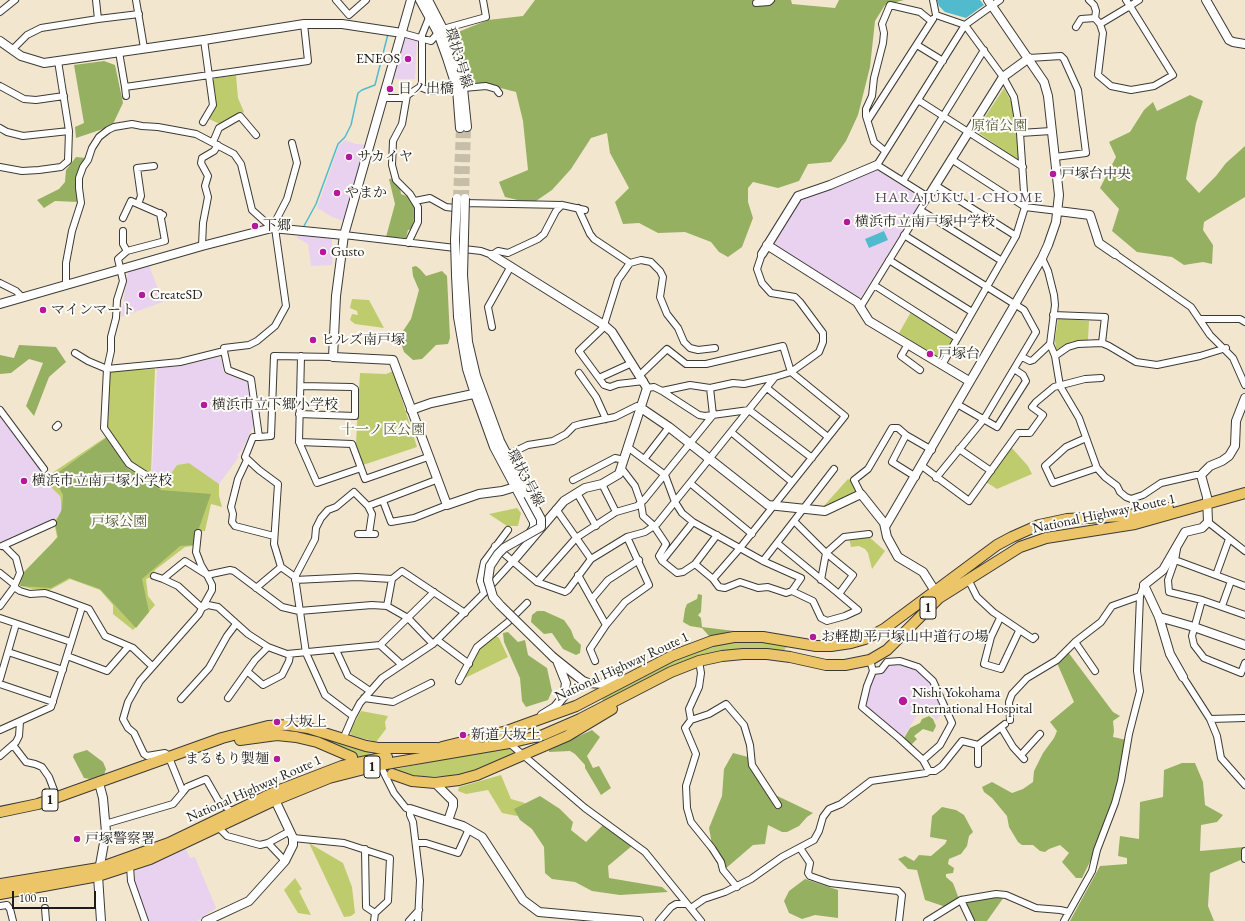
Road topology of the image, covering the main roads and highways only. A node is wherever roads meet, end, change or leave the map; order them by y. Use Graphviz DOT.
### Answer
graph roads {
  1 [pos="1245,487"];
  2 [pos="1245,493"];
  3 [pos="1207,501"];
  4 [pos="792,643"];
  5 [pos="790,657"];
  6 [pos="652,681"];
  7 [pos="437,748"];
  8 [pos="189,751"];
  9 [pos="352,757"];
  10 [pos="392,774"];
  11 [pos="0,812"];
  12 [pos="99,872"];
  13 [pos="0,884"];
  14 [pos="0,894"];
  1 -- 3 [label="highway, National Highway Route 1 / 1"];
  2 -- 3 [label="highway, National Highway Route 1 / 1"];
  3 -- 4 [label="highway, National Highway Route 1 / 1"];
  3 -- 5 [label="highway, National Highway Route 1 / 1"];
  4 -- 5 [label="highway"];
  4 -- 7 [label="highway, National Highway Route 1 / 1"];
  5 -- 6 [label="highway, National Highway Route 1 / 1"];
  6 -- 10 [label="highway, National Highway Route 1 / 1"];
  6 -- 12 [label="highway, National Highway Route 1 / 1"];
  7 -- 8 [label="highway, National Highway Route 1 / 1"];
  7 -- 12 [label="highway, National Highway Route 1 / 1"];
  8 -- 9 [label="highway, National Highway Route 1 / 1"];
  8 -- 11 [label="highway, National Highway Route 1 / 1"];
  12 -- 13 [label="highway, National Highway Route 1 / 1"];
  12 -- 14 [label="highway, National Highway Route 1 / 1"];
}
